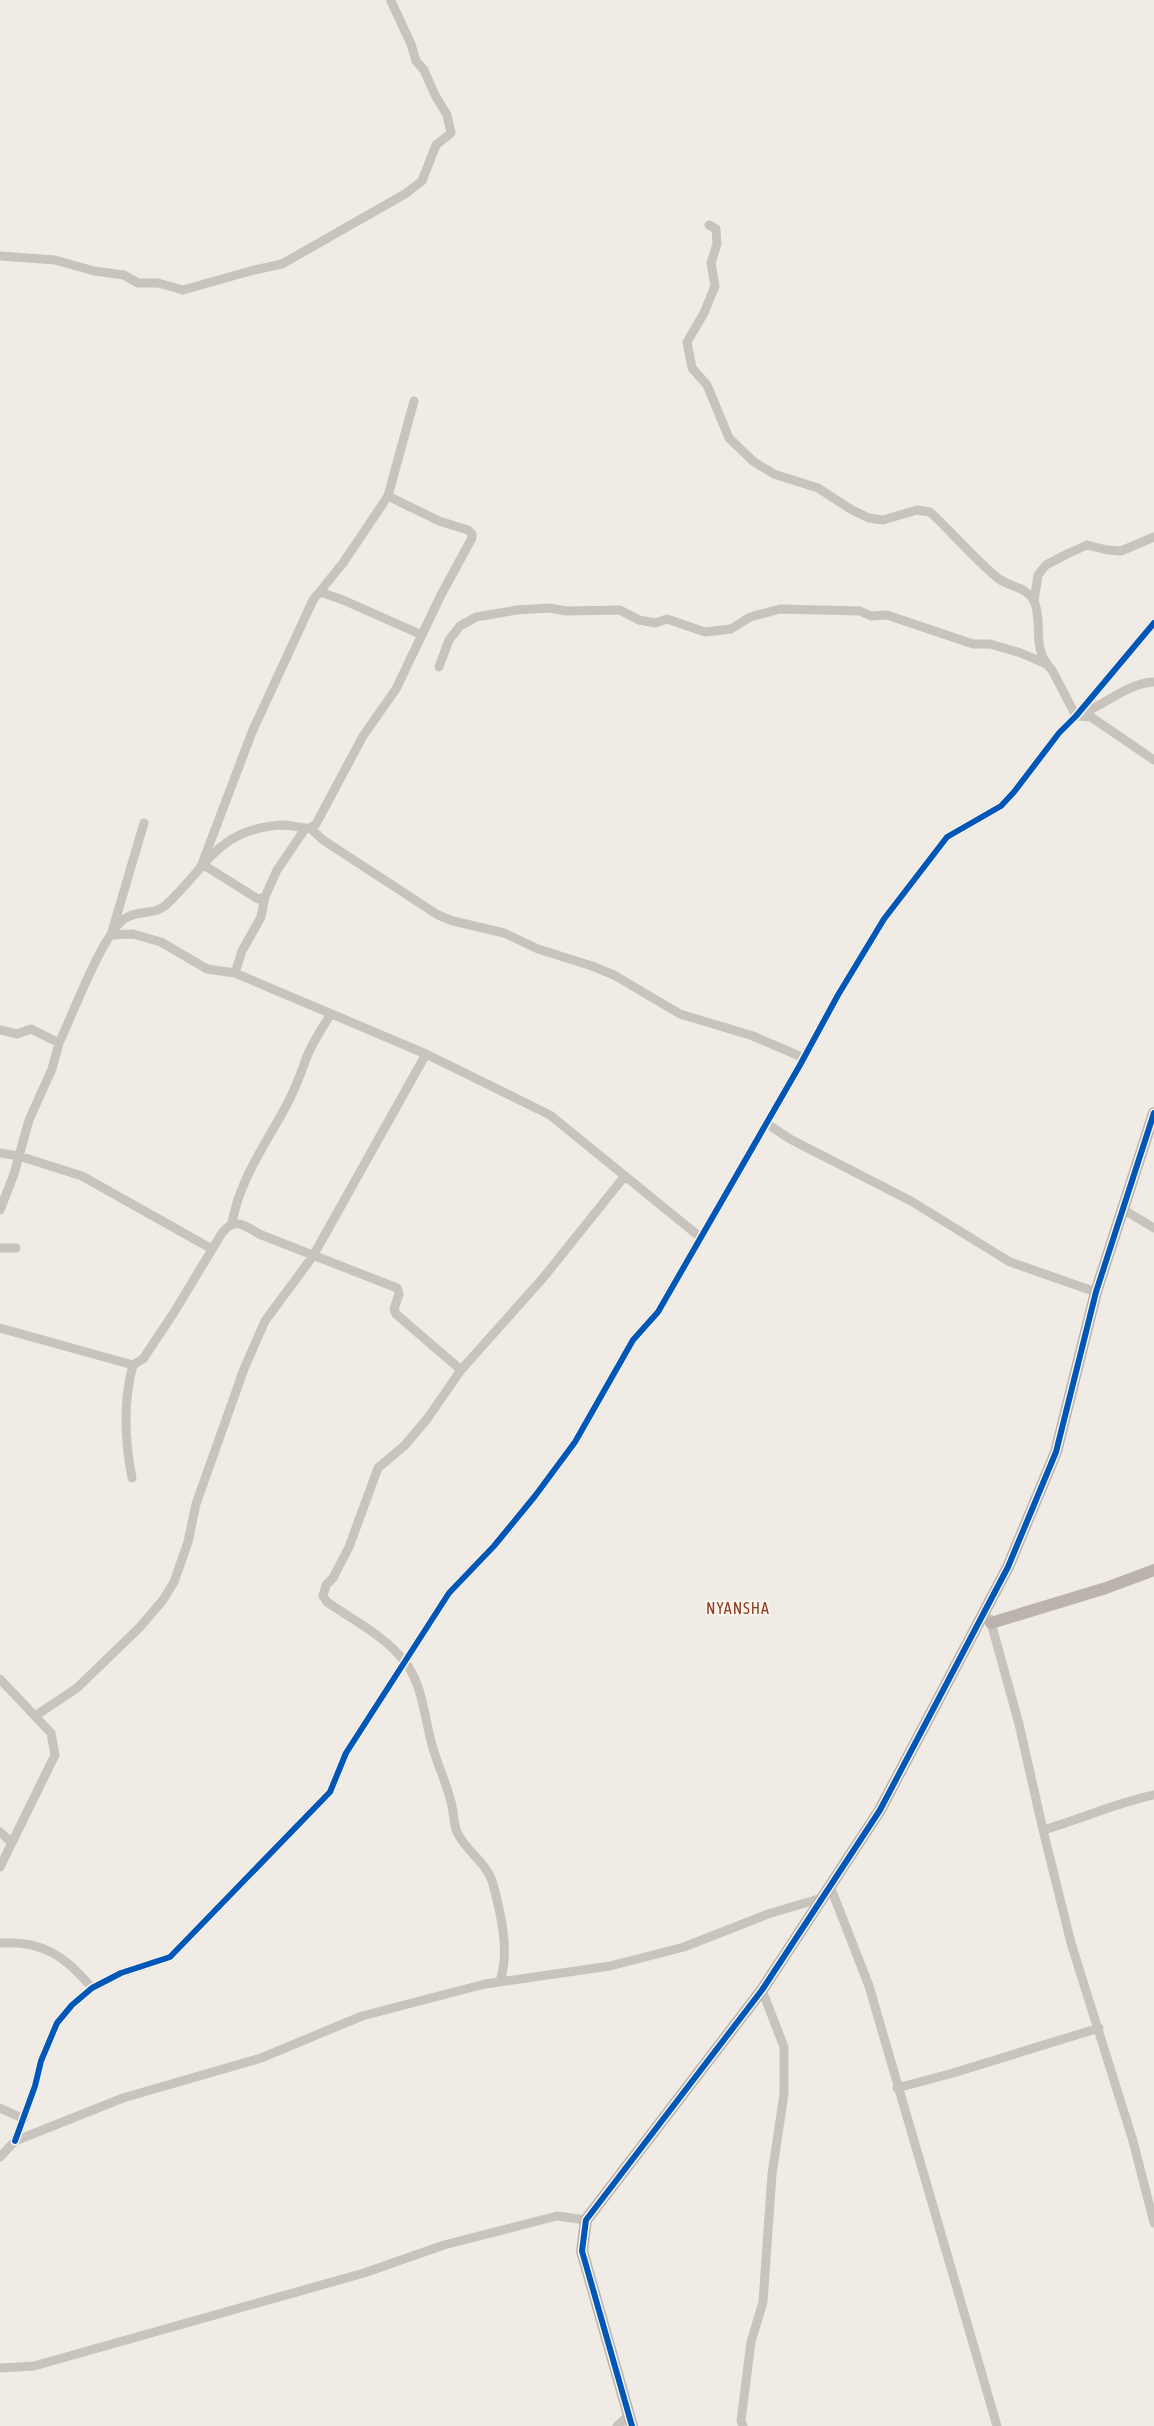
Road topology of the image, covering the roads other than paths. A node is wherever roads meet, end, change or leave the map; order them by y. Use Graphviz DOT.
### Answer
graph roads {
  1 [pos="391,1"];
  2 [pos="709,225"];
  3 [pos="0,256"];
  4 [pos="414,401"];
  5 [pos="388,496"];
  6 [pos="1154,537"];
  7 [pos="320,592"];
  8 [pos="1034,602"];
  9 [pos="1154,623"];
  10 [pos="422,635"];
  11 [pos="1046,664"];
  12 [pos="439,667"];
  13 [pos="1154,682"];
  14 [pos="1076,716"];
  15 [pos="1154,760"];
  16 [pos="144,823"];
  17 [pos="308,829"];
  18 [pos="202,864"];
  19 [pos="265,897"];
  20 [pos="111,935"];
  21 [pos="235,973"];
  22 [pos="330,1015"];
  23 [pos="0,1030"];
  24 [pos="59,1043"];
  25 [pos="426,1054"];
  26 [pos="804,1058"];
  27 [pos="1154,1113"];
  28 [pos="766,1123"];
  29 [pos="0,1153"];
  30 [pos="19,1156"];
  31 [pos="624,1177"];
  32 [pos="0,1210"];
  33 [pos="1124,1210"];
  34 [pos="232,1223"];
  35 [pos="1154,1228"];
  36 [pos="700,1237"];
  37 [pos="0,1248"];
  38 [pos="16,1248"];
  39 [pos="212,1249"];
  40 [pos="312,1256"];
  41 [pos="1096,1292"];
  42 [pos="0,1328"];
  43 [pos="133,1365"];
  44 [pos="461,1370"];
  45 [pos="132,1478"];
  46 [pos="1154,1570"];
  47 [pos="987,1606"];
  48 [pos="991,1623"];
  49 [pos="405,1662"];
  50 [pos="0,1680"];
  51 [pos="35,1716"];
  52 [pos="1154,1794"];
  53 [pos="1044,1830"];
  54 [pos="0,1832"];
  55 [pos="11,1842"];
  56 [pos="0,1867"];
  57 [pos="830,1886"];
  58 [pos="822,1898"];
  59 [pos="0,1943"];
  60 [pos="500,1982"];
  61 [pos="92,1988"];
  62 [pos="762,1990"];
  63 [pos="1099,2028"];
  64 [pos="897,2088"];
  65 [pos="0,2108"];
  66 [pos="24,2119"];
  67 [pos="15,2141"];
  68 [pos="0,2157"];
  69 [pos="586,2220"];
  70 [pos="1154,2223"];
  71 [pos="0,2368"];
  72 [pos="631,2421"];
  73 [pos="617,2426"];
  74 [pos="743,2426"];
  75 [pos="997,2426"];
  1 -- 3 [label="street"];
  2 -- 8 [label="street"];
  4 -- 5 [label="street"];
  5 -- 7 [label="street"];
  5 -- 10 [label="street"];
  6 -- 8 [label="street"];
  7 -- 10 [label="street"];
  7 -- 18 [label="street"];
  8 -- 11 [label="street"];
  9 -- 14 [label="street"];
  10 -- 17 [label="street"];
  11 -- 12 [label="street"];
  11 -- 14 [label="street"];
  13 -- 14 [label="street"];
  14 -- 15 [label="street"];
  14 -- 26 [label="street"];
  16 -- 20 [label="street"];
  17 -- 18 [label="street"];
  17 -- 19 [label="street"];
  17 -- 26 [label="street"];
  18 -- 19 [label="street"];
  18 -- 20 [label="street"];
  19 -- 21 [label="street"];
  20 -- 21 [label="street"];
  20 -- 24 [label="street"];
  21 -- 22 [label="street"];
  22 -- 25 [label="street"];
  22 -- 34 [label="street"];
  23 -- 24 [label="street"];
  24 -- 30 [label="street"];
  25 -- 31 [label="street"];
  25 -- 40 [label="street"];
  26 -- 28 [label="street"];
  27 -- 33 [label="street"];
  28 -- 36 [label="street"];
  28 -- 41 [label="street"];
  29 -- 30 [label="street"];
  30 -- 32 [label="street"];
  30 -- 39 [label="street"];
  31 -- 36 [label="street"];
  31 -- 44 [label="street"];
  33 -- 35 [label="street"];
  33 -- 41 [label="street"];
  34 -- 39 [label="street"];
  34 -- 40 [label="street"];
  36 -- 49 [label="street"];
  37 -- 38 [label="street"];
  39 -- 43 [label="street"];
  40 -- 44 [label="street"];
  40 -- 51 [label="street"];
  41 -- 47 [label="street"];
  42 -- 43 [label="street"];
  43 -- 45 [label="street"];
  44 -- 49 [label="street"];
  46 -- 48 [label="street"];
  47 -- 48 [label="street"];
  47 -- 57 [label="street"];
  48 -- 53 [label="street"];
  49 -- 60 [label="street"];
  49 -- 61 [label="street"];
  50 -- 51 [label="street"];
  51 -- 55 [label="street"];
  52 -- 53 [label="street"];
  53 -- 63 [label="street"];
  54 -- 55 [label="street"];
  55 -- 56 [label="street"];
  57 -- 58 [label="street"];
  57 -- 64 [label="street"];
  58 -- 60 [label="street"];
  58 -- 62 [label="street"];
  59 -- 61 [label="street"];
  60 -- 67 [label="street"];
  61 -- 66 [label="street"];
  62 -- 69 [label="street"];
  62 -- 74 [label="street"];
  63 -- 64 [label="street"];
  63 -- 70 [label="street"];
  64 -- 75 [label="street"];
  65 -- 66 [label="street"];
  66 -- 67 [label="street"];
  67 -- 68 [label="street"];
  69 -- 71 [label="street"];
  69 -- 72 [label="street"];
  72 -- 73 [label="street"];
}
